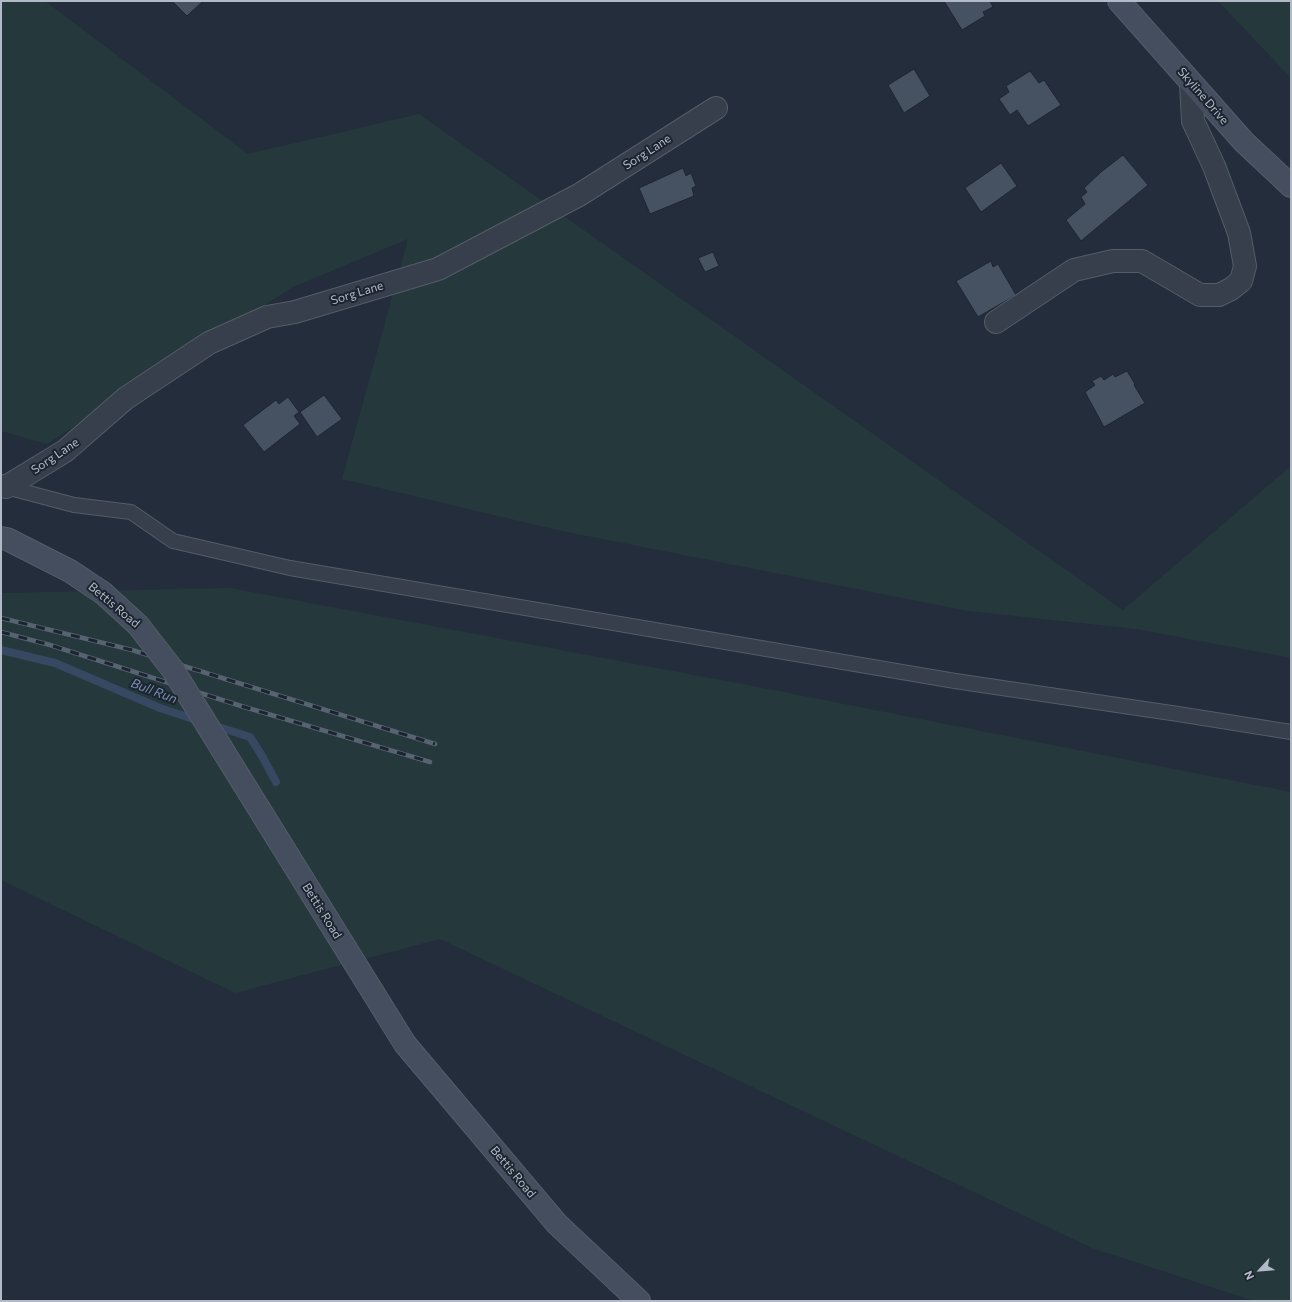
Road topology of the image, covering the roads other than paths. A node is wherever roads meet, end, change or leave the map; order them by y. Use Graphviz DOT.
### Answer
graph roads {
  1 [pos="1119,1"];
  2 [pos="1191,83"];
  3 [pos="716,108"];
  4 [pos="1291,186"];
  5 [pos="996,322"];
  6 [pos="3,487"];
  7 [pos="1,538"];
  8 [pos="1291,732"];
  9 [pos="639,1301"];
  1 -- 2 [label="street, Skyline Drive"];
  2 -- 4 [label="street, Skyline Drive"];
  2 -- 5 [label="street"];
  3 -- 6 [label="street, Sorg Lane"];
  6 -- 8 [label="lane"];
  7 -- 9 [label="street, Bettis Road, bridge"];
}
